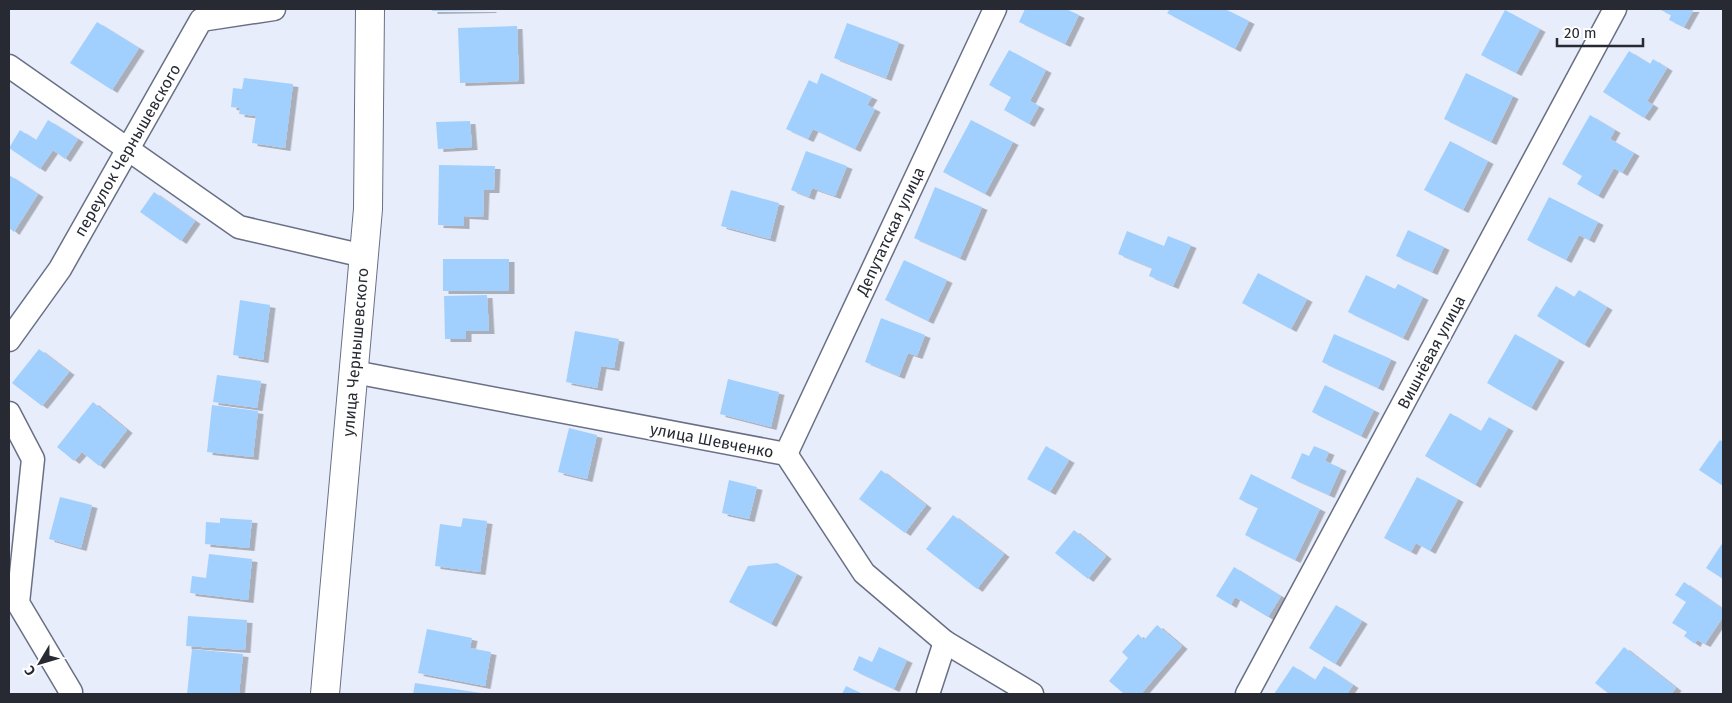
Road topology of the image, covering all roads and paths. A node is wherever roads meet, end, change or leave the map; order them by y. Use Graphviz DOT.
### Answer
graph roads {
  1 [pos="274,9"];
  2 [pos="370,9"];
  3 [pos="995,9"];
  4 [pos="1615,9"];
  5 [pos="9,66"];
  6 [pos="128,150"];
  7 [pos="364,256"];
  8 [pos="9,340"];
  9 [pos="354,372"];
  10 [pos="9,413"];
  11 [pos="786,454"];
  12 [pos="945,642"];
  13 [pos="71,694"];
  14 [pos="325,694"];
  15 [pos="928,694"];
  16 [pos="1032,694"];
  17 [pos="1247,694"];
  1 -- 6 [label="street, переулок Чернышевского"];
  2 -- 7 [label="street, улица Чернышевского"];
  3 -- 11 [label="street, Депутатская улица"];
  4 -- 17 [label="street, Вишнёвая улица"];
  5 -- 6 [label="street"];
  6 -- 7 [label="street"];
  6 -- 8 [label="street, переулок Чернышевского"];
  7 -- 9 [label="street, улица Чернышевского"];
  9 -- 11 [label="street, улица Шевченко"];
  9 -- 14 [label="street, улица Чернышевского"];
  10 -- 13 [label="street"];
  11 -- 12 [label="street, улица Шевченко"];
  12 -- 15 [label="street"];
  12 -- 16 [label="street, улица Шевченко"];
}
